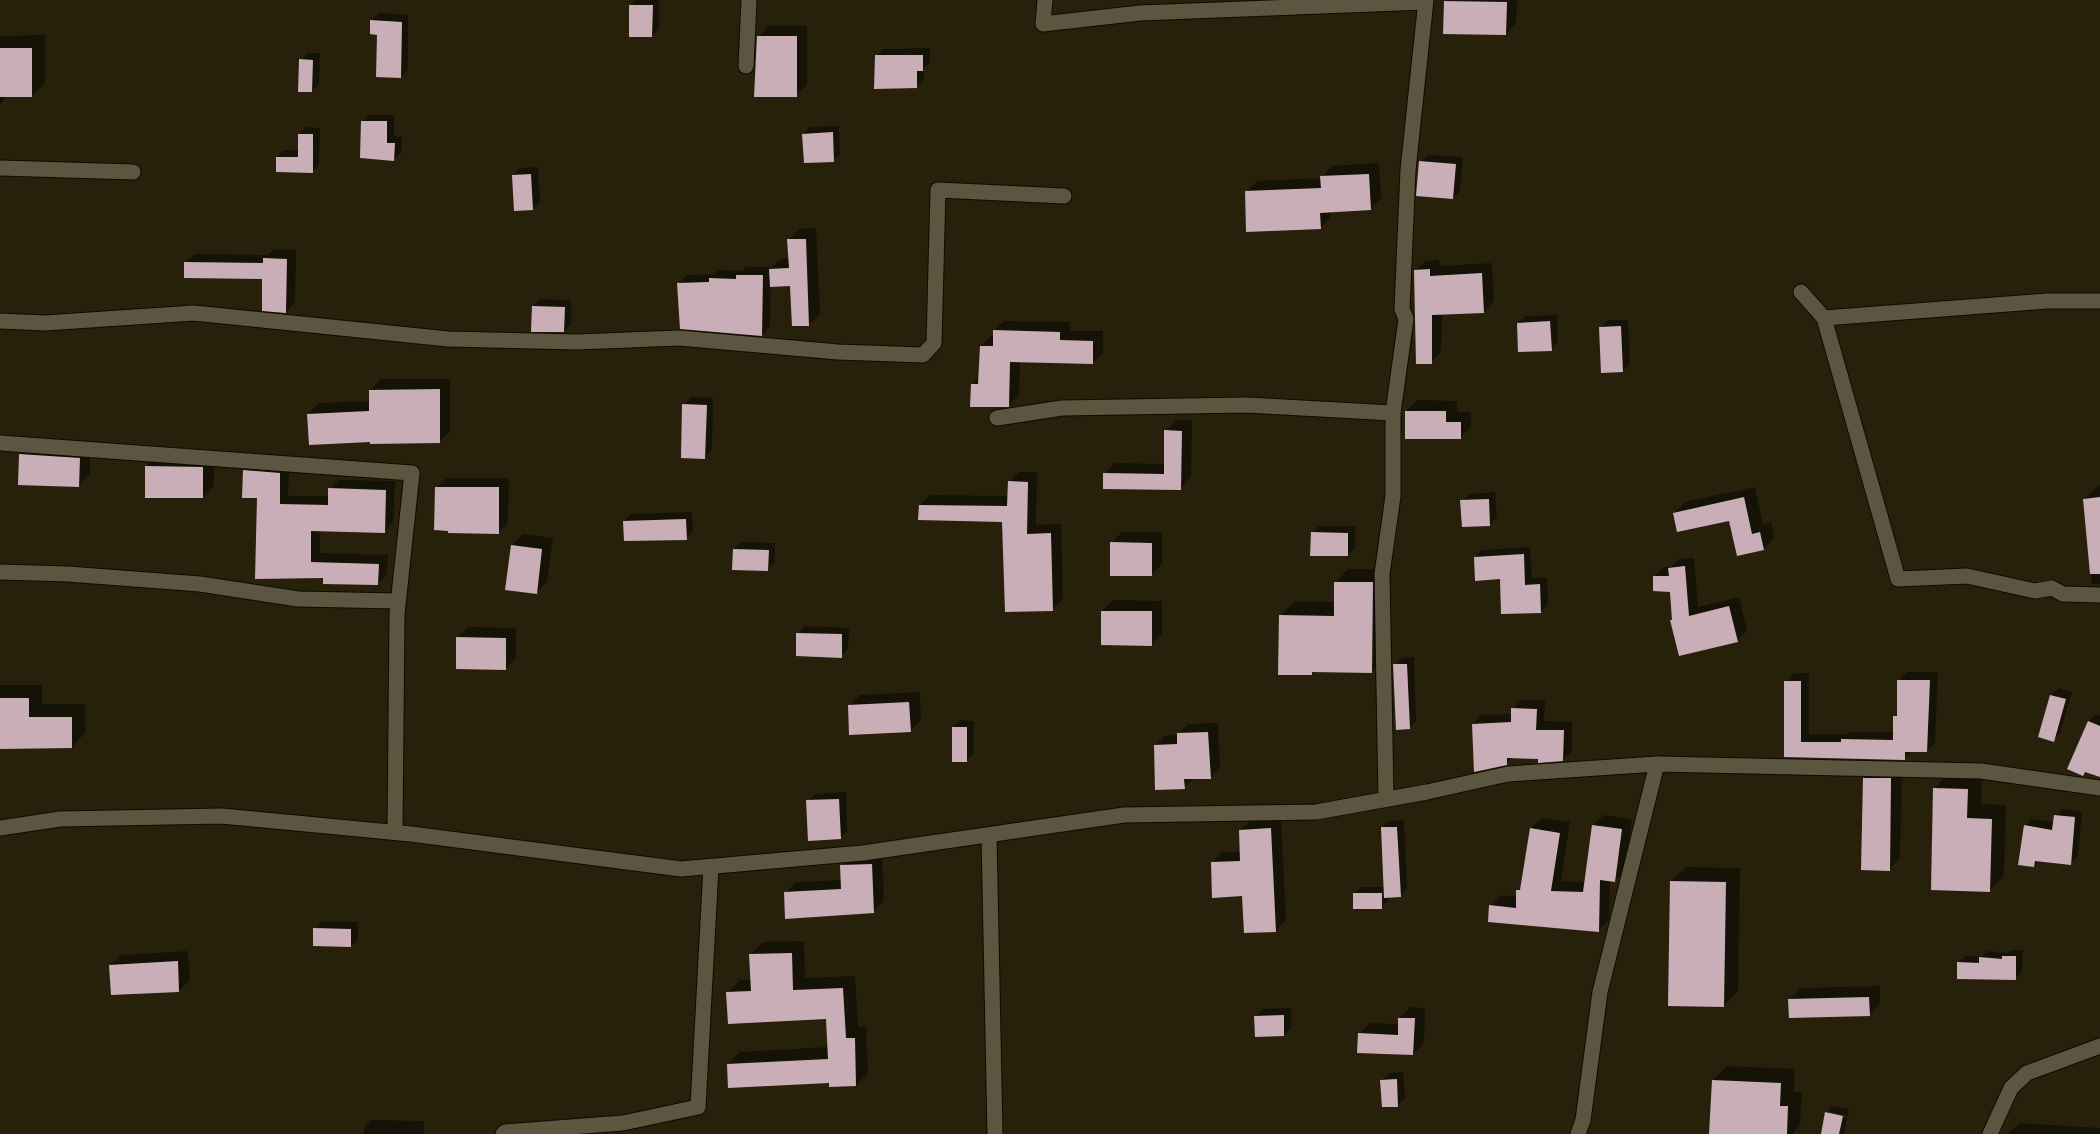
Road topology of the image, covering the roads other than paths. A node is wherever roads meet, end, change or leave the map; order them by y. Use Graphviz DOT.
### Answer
graph roads {
  1 [pos="749,0"];
  2 [pos="1045,0"];
  3 [pos="1426,1"];
  4 [pos="746,66"];
  5 [pos="0,168"];
  6 [pos="133,172"];
  7 [pos="1064,196"];
  8 [pos="1801,292"];
  9 [pos="2100,301"];
  10 [pos="1824,318"];
  11 [pos="0,321"];
  12 [pos="1393,413"];
  13 [pos="997,418"];
  14 [pos="0,443"];
  15 [pos="0,572"];
  16 [pos="2100,595"];
  17 [pos="398,601"];
  18 [pos="1657,764"];
  19 [pos="2100,788"];
  20 [pos="1386,799"];
  21 [pos="0,828"];
  22 [pos="395,832"];
  23 [pos="989,835"];
  24 [pos="711,867"];
  25 [pos="2100,1046"];
  26 [pos="503,1134"];
  27 [pos="995,1134"];
  28 [pos="1578,1134"];
  29 [pos="1990,1134"];
  1 -- 4 [label="street"];
  2 -- 3 [label="street"];
  3 -- 12 [label="street"];
  5 -- 6 [label="street"];
  7 -- 11 [label="street"];
  8 -- 10 [label="street"];
  9 -- 10 [label="street"];
  10 -- 16 [label="street"];
  12 -- 13 [label="street"];
  12 -- 20 [label="street"];
  14 -- 17 [label="street"];
  15 -- 17 [label="street"];
  17 -- 22 [label="street"];
  18 -- 19 [label="street"];
  18 -- 20 [label="street"];
  18 -- 28 [label="street"];
  20 -- 23 [label="street"];
  21 -- 22 [label="street"];
  22 -- 24 [label="street"];
  23 -- 24 [label="street"];
  23 -- 27 [label="street"];
  24 -- 26 [label="street"];
  25 -- 29 [label="street"];
}
